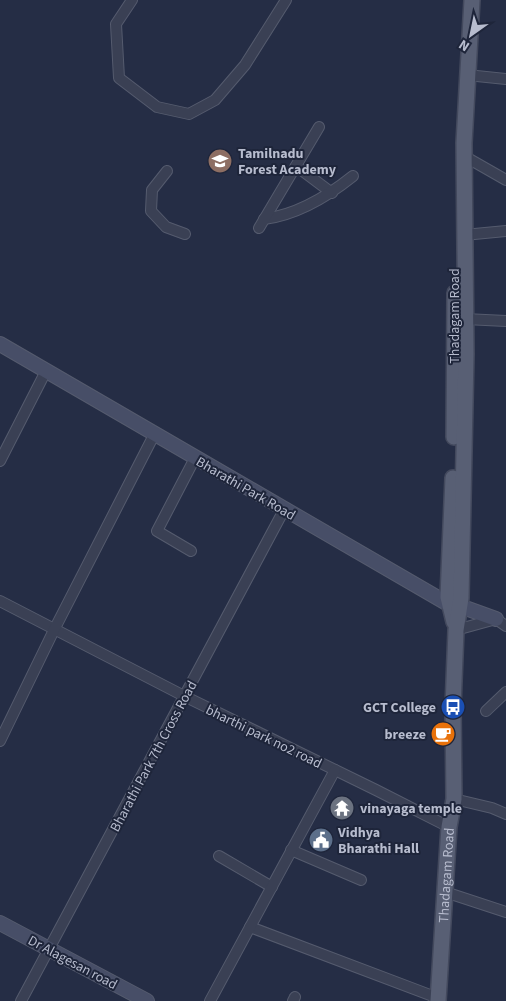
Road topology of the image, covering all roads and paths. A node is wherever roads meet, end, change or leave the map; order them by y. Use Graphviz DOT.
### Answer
graph roads {
  1 [pos="132,0"];
  2 [pos="286,0"];
  3 [pos="461,0"];
  4 [pos="472,0"];
  5 [pos="467,75"];
  6 [pos="506,79"];
  7 [pos="319,127"];
  8 [pos="464,156"];
  9 [pos="296,166"];
  10 [pos="167,171"];
  11 [pos="353,176"];
  12 [pos="506,180"];
  13 [pos="332,193"];
  14 [pos="506,231"];
  15 [pos="185,234"];
  16 [pos="464,235"];
  17 [pos="465,320"];
  18 [pos="506,320"];
  19 [pos="0,344"];
  20 [pos="46,371"];
  21 [pos="154,434"];
  22 [pos="195,458"];
  23 [pos="0,461"];
  24 [pos="284,510"];
  25 [pos="191,551"];
  26 [pos="0,601"];
  27 [pos="455,606"];
  28 [pos="501,623"];
  29 [pos="54,630"];
  30 [pos="456,630"];
  31 [pos="506,692"];
  32 [pos="184,696"];
  33 [pos="486,711"];
  34 [pos="0,741"];
  35 [pos="335,770"];
  36 [pos="454,800"];
  37 [pos="506,814"];
  38 [pos="449,827"];
  39 [pos="291,850"];
  40 [pos="219,856"];
  41 [pos="361,880"];
  42 [pos="272,887"];
  43 [pos="445,892"];
  44 [pos="506,912"];
  45 [pos="0,923"];
  46 [pos="250,927"];
  47 [pos="50,950"];
  48 [pos="438,1000"];
  49 [pos="21,1001"];
  50 [pos="147,1001"];
  51 [pos="210,1001"];
  1 -- 2 [label="street"];
  3 -- 27 [label="main road, Thadagam Road"];
  4 -- 5 [label="main road, Thadagam Road"];
  5 -- 6 [label="street"];
  5 -- 8 [label="main road, Thadagam Road"];
  7 -- 9 [label="street"];
  8 -- 12 [label="street"];
  8 -- 16 [label="main road, Thadagam Road"];
  9 -- 13 [label="street"];
  9 -- 13 [label="street"];
  10 -- 15 [label="street"];
  11 -- 13 [label="street"];
  14 -- 16 [label="street"];
  16 -- 17 [label="main road, Thadagam Road"];
  17 -- 18 [label="street"];
  17 -- 27 [label="main road, Thadagam Road"];
  19 -- 20 [label="main road, Bharathi Park Road"];
  20 -- 21 [label="main road, Bharathi Park Road"];
  20 -- 23 [label="street"];
  21 -- 22 [label="main road, Bharathi Park Road"];
  21 -- 29 [label="street"];
  22 -- 24 [label="main road, Bharathi Park Road"];
  22 -- 25 [label="street"];
  24 -- 27 [label="main road, Bharathi Park Road"];
  24 -- 32 [label="street, Bharathi Park 7th Cross Road"];
  26 -- 29 [label="street, bharthi park no2 road"];
  27 -- 28 [label="main road, Bharathi Park Road"];
  27 -- 30 [label="main road, Thadagam Road"];
  28 -- 30 [label="street"];
  29 -- 32 [label="street, bharthi park no2 road"];
  29 -- 34 [label="street"];
  30 -- 36 [label="main road, Thadagam Road"];
  31 -- 33 [label="street"];
  32 -- 35 [label="street, bharthi park no2 road"];
  32 -- 47 [label="street, Bharathi Park 7th Cross Road"];
  35 -- 38 [label="street, bharthi park no2 road"];
  35 -- 39 [label="street"];
  36 -- 37 [label="street"];
  36 -- 38 [label="main road, Thadagam Road"];
  38 -- 43 [label="main road, Thadagam Road"];
  39 -- 41 [label="street"];
  39 -- 42 [label="street"];
  40 -- 42 [label="street"];
  42 -- 46 [label="street"];
  43 -- 44 [label="street"];
  43 -- 48 [label="main road, Thadagam Road"];
  45 -- 47 [label="main road, Dr Alagesan road"];
  46 -- 48 [label="street"];
  46 -- 51 [label="street"];
  47 -- 49 [label="street, Bharathi Park 7th Cross Road"];
  47 -- 50 [label="main road, Dr Alagesan road"];
}
